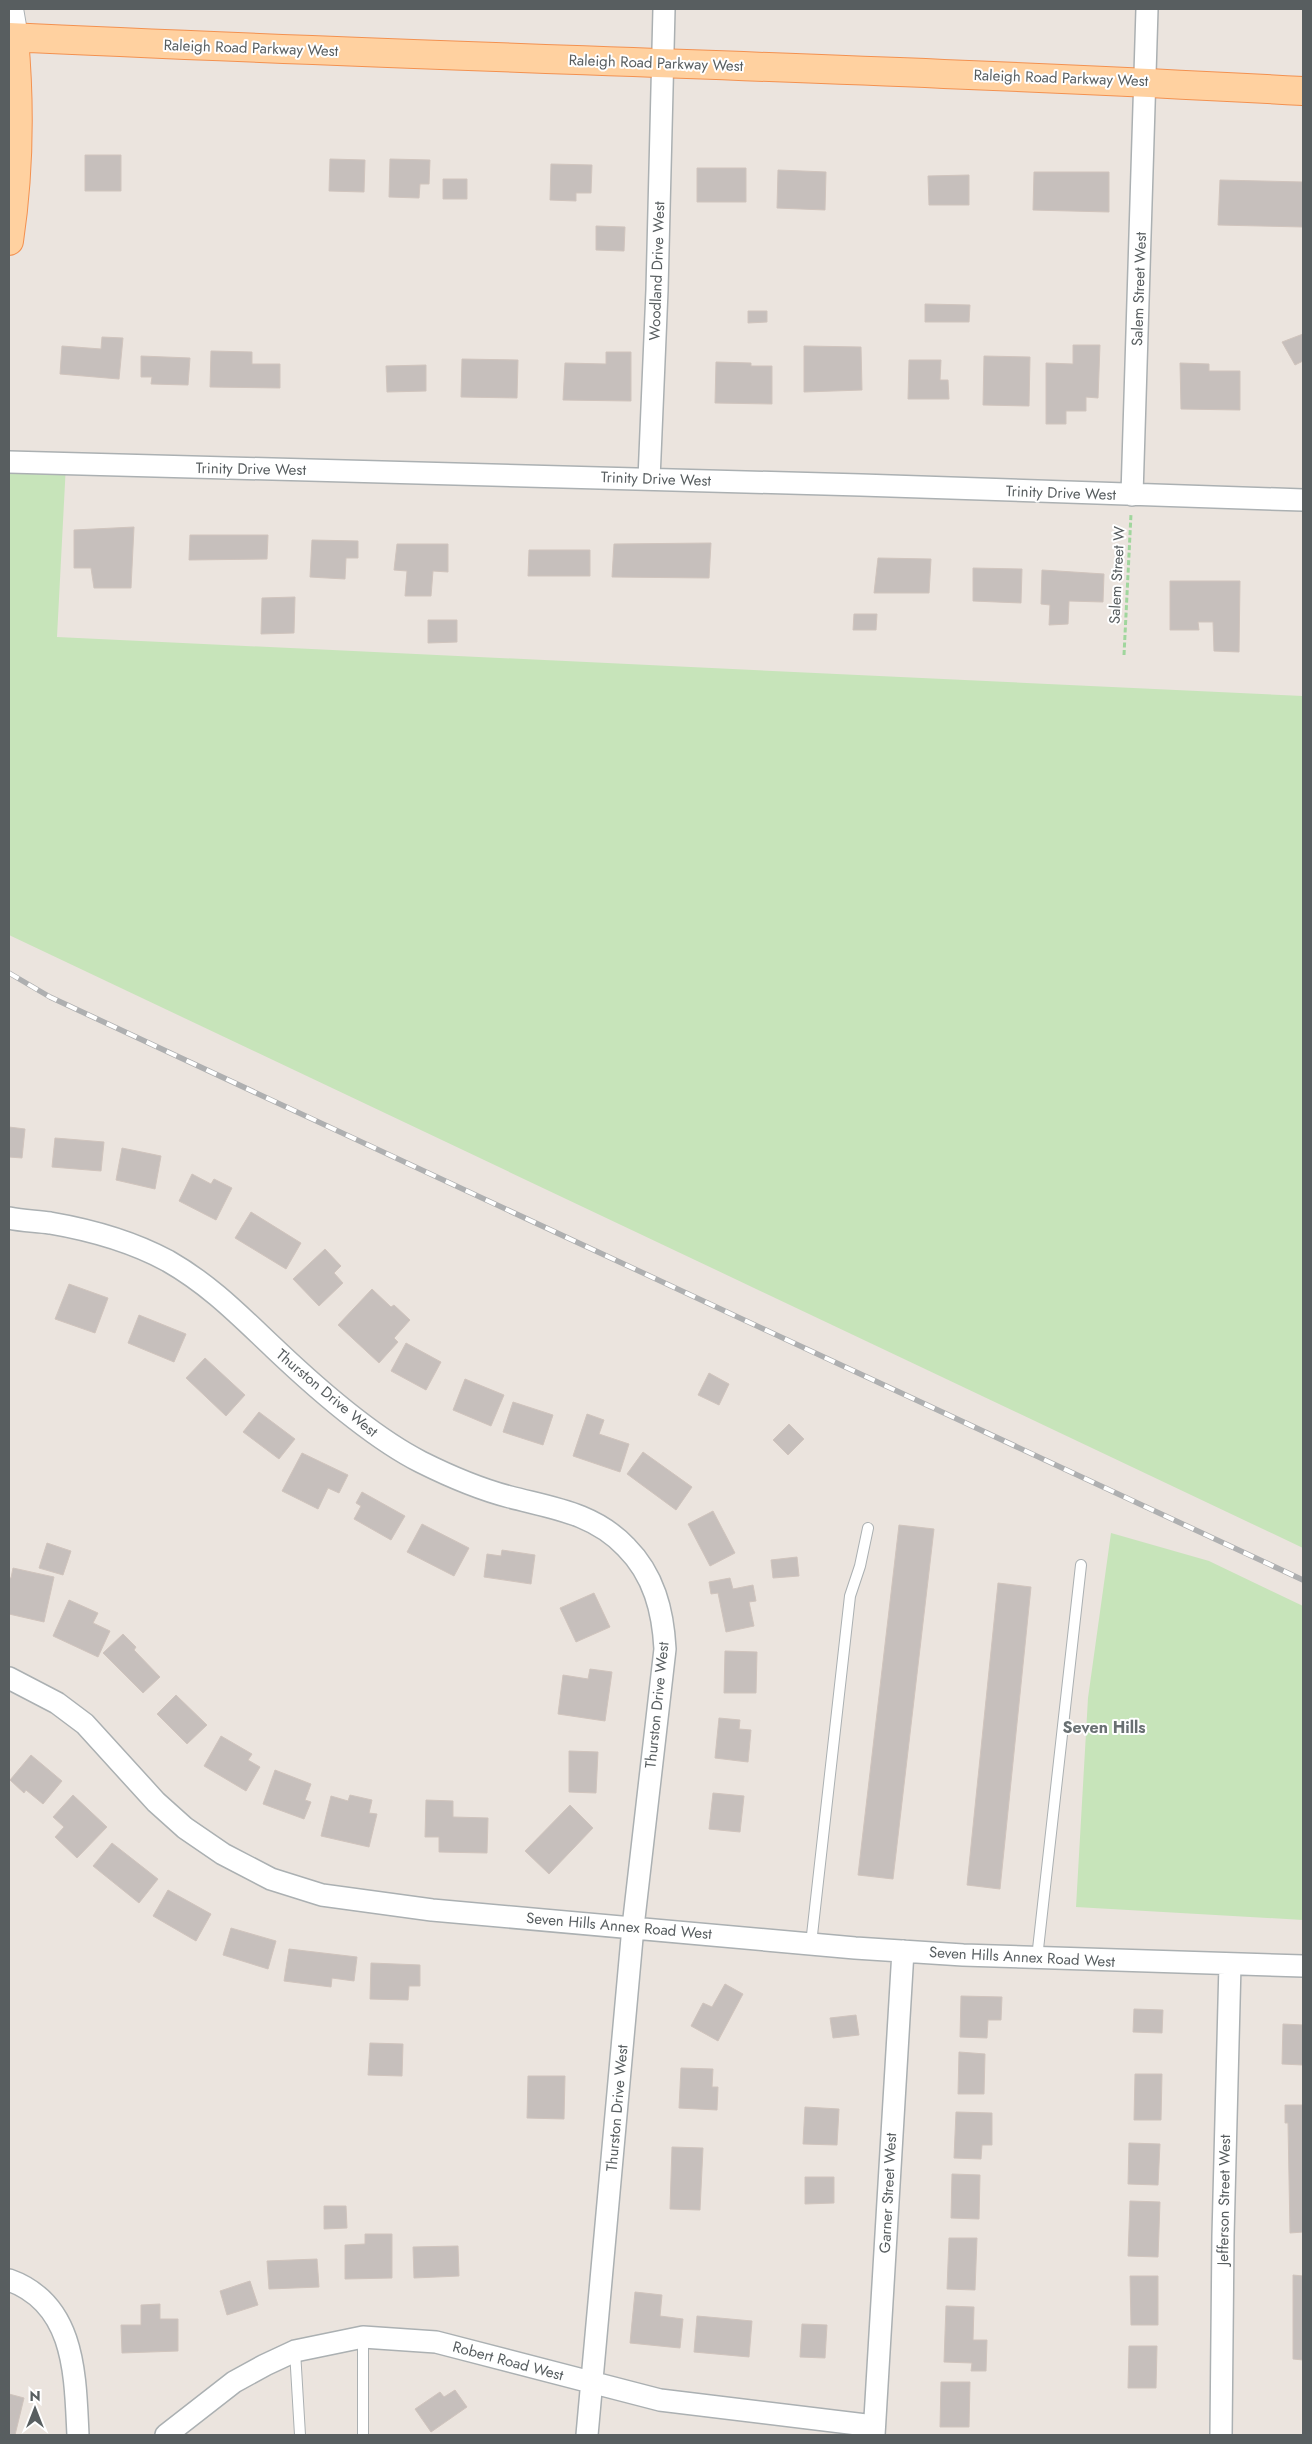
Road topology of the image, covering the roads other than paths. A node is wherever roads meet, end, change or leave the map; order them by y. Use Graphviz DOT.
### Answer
graph roads {
  1 [pos="9,9"];
  2 [pos="664,9"];
  3 [pos="1147,9"];
  4 [pos="11,38"];
  5 [pos="662,63"];
  6 [pos="1145,82"];
  7 [pos="1303,91"];
  8 [pos="9,241"];
  9 [pos="9,462"];
  10 [pos="649,479"];
  11 [pos="1132,496"];
  12 [pos="1303,500"];
  13 [pos="9,1218"];
  14 [pos="868,1528"];
  15 [pos="1081,1565"];
  16 [pos="9,1678"];
  17 [pos="633,1927"];
  18 [pos="811,1944"];
  19 [pos="903,1951"];
  20 [pos="1037,1958"];
  21 [pos="1230,1964"];
  22 [pos="1303,1966"];
  23 [pos="9,2280"];
  24 [pos="363,2337"];
  25 [pos="294,2351"];
  26 [pos="593,2384"];
  27 [pos="874,2431"];
  28 [pos="78,2435"];
  29 [pos="166,2435"];
  30 [pos="300,2435"];
  31 [pos="363,2435"];
  32 [pos="587,2435"];
  33 [pos="1220,2435"];
  1 -- 4 [label="main road"];
  2 -- 5 [label="street, Woodland Drive West"];
  3 -- 6 [label="street, Salem Street West"];
  4 -- 5 [label="main road, Raleigh Road Parkway West"];
  4 -- 8 [label="main road"];
  5 -- 6 [label="main road, Raleigh Road Parkway West"];
  5 -- 10 [label="street, Woodland Drive West"];
  6 -- 7 [label="main road, Raleigh Road Parkway West"];
  6 -- 11 [label="street, Salem Street West"];
  9 -- 10 [label="street, Trinity Drive West"];
  10 -- 11 [label="street, Trinity Drive West"];
  11 -- 12 [label="street, Trinity Drive West"];
  13 -- 17 [label="street, Thurston Drive West"];
  14 -- 18 [label="lane"];
  15 -- 20 [label="lane"];
  16 -- 17 [label="street, Seven Hills Annex Road West"];
  17 -- 18 [label="street, Seven Hills Annex Road West"];
  17 -- 26 [label="street, Thurston Drive West"];
  18 -- 19 [label="street, Seven Hills Annex Road West"];
  19 -- 20 [label="street, Seven Hills Annex Road West"];
  19 -- 27 [label="street, Garner Street West"];
  20 -- 21 [label="street, Seven Hills Annex Road West"];
  21 -- 22 [label="street, Seven Hills Annex Road West"];
  21 -- 33 [label="street, Jefferson Street West"];
  23 -- 28 [label="street"];
  24 -- 25 [label="street, Robert Road West"];
  24 -- 26 [label="street, Robert Road West"];
  24 -- 31 [label="lane"];
  25 -- 29 [label="street, Robert Road West"];
  25 -- 30 [label="lane"];
  26 -- 27 [label="street, Robert Road West"];
  26 -- 32 [label="street, Thurston Drive West"];
}
